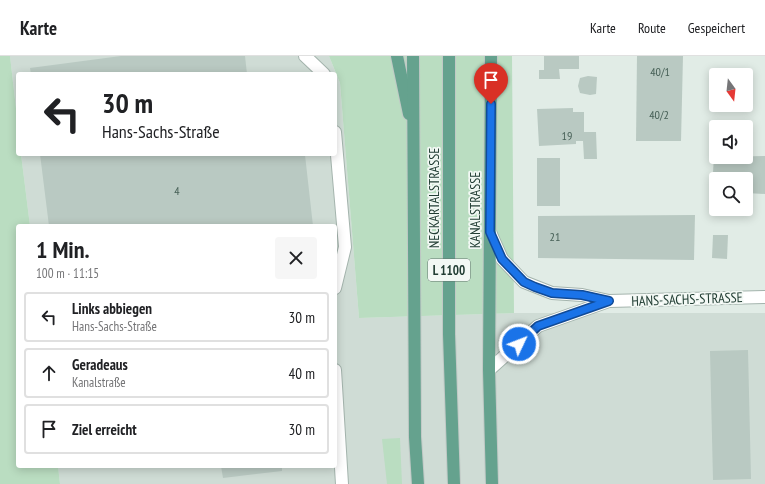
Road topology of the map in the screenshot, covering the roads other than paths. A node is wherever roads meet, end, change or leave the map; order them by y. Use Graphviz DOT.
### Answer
graph roads {
  1 [pos="305,56"];
  2 [pos="397,56"];
  3 [pos="413,56"];
  4 [pos="449,56"];
  5 [pos="491,56"];
  6 [pos="322,72"];
  7 [pos="414,138"];
  8 [pos="337,155"];
  9 [pos="490,232"];
  10 [pos="337,280"];
  11 [pos="765,297"];
  12 [pos="609,301"];
  13 [pos="489,370"];
  14 [pos="337,403"];
  15 [pos="342,484"];
  16 [pos="418,484"];
  17 [pos="454,484"];
  18 [pos="492,484"];
  1 -- 6 [label="street"];
  2 -- 7 [label="main road, NECKARTALSTRASSE"];
  3 -- 7 [label="main road, NECKARTALSTRASSE / L 1100"];
  4 -- 17 [label="main road, NECKARTALSTRASSE / L 1100"];
  5 -- 9 [label="main road, KANALSTRASSE"];
  7 -- 16 [label="main road, NECKARTALSTRASSE / L 1100"];
  8 -- 10 [label="street"];
  9 -- 12 [label="street, HANS-SACHS-STRASSE"];
  9 -- 13 [label="main road, KANALSTRASSE"];
  11 -- 12 [label="street, HANS-SACHS-STRASSE"];
  12 -- 13 [label="street, HANS-SACHS-STRASSE"];
  13 -- 18 [label="main road, KANALSTRASSE"];
  14 -- 15 [label="street"];
}
